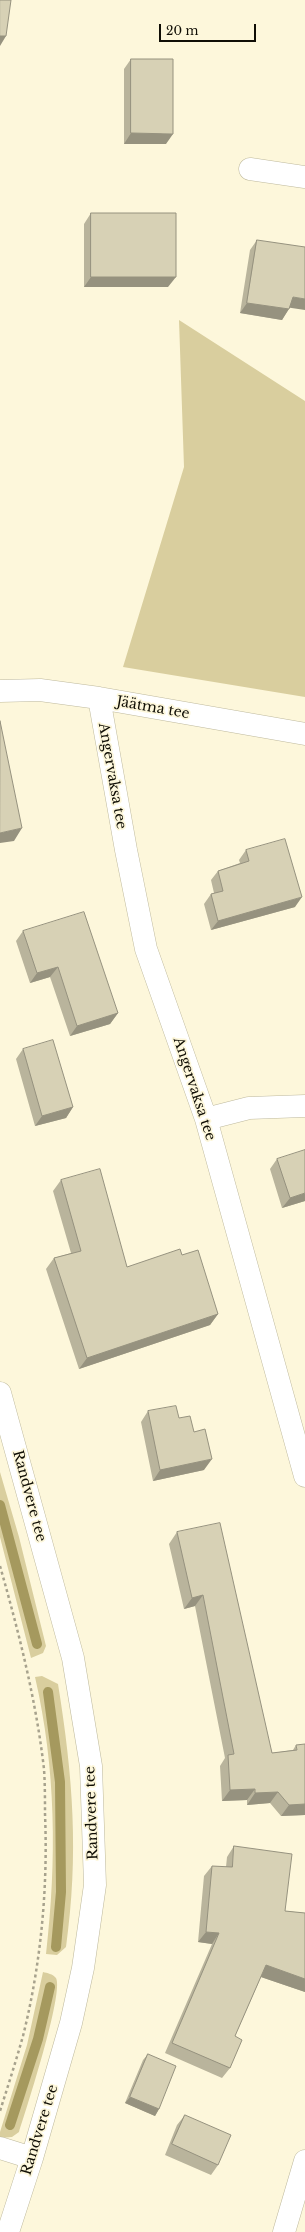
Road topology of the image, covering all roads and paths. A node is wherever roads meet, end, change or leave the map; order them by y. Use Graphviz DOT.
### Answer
graph roads {
  1 [pos="250,169"];
  2 [pos="305,177"];
  3 [pos="0,691"];
  4 [pos="98,698"];
  5 [pos="305,734"];
  6 [pos="305,1106"];
  7 [pos="206,1119"];
  8 [pos="0,1393"];
  9 [pos="305,1476"];
  10 [pos="0,1566"];
  11 [pos="0,2111"];
  12 [pos="0,2148"];
  13 [pos="32,2158"];
  14 [pos="305,2161"];
  15 [pos="12,2231"];
  16 [pos="284,2232"];
  1 -- 2 [label="street"];
  3 -- 4 [label="street, Jäätma tee"];
  4 -- 5 [label="street, Jäätma tee"];
  4 -- 7 [label="street, Angervaksa tee"];
  6 -- 7 [label="street"];
  7 -- 9 [label="street, Angervaksa tee"];
  8 -- 13 [label="street, Randvere tee"];
  10 -- 11 [label="path"];
  12 -- 13 [label="street"];
  13 -- 15 [label="street, Randvere tee"];
  14 -- 16 [label="street"];
}
